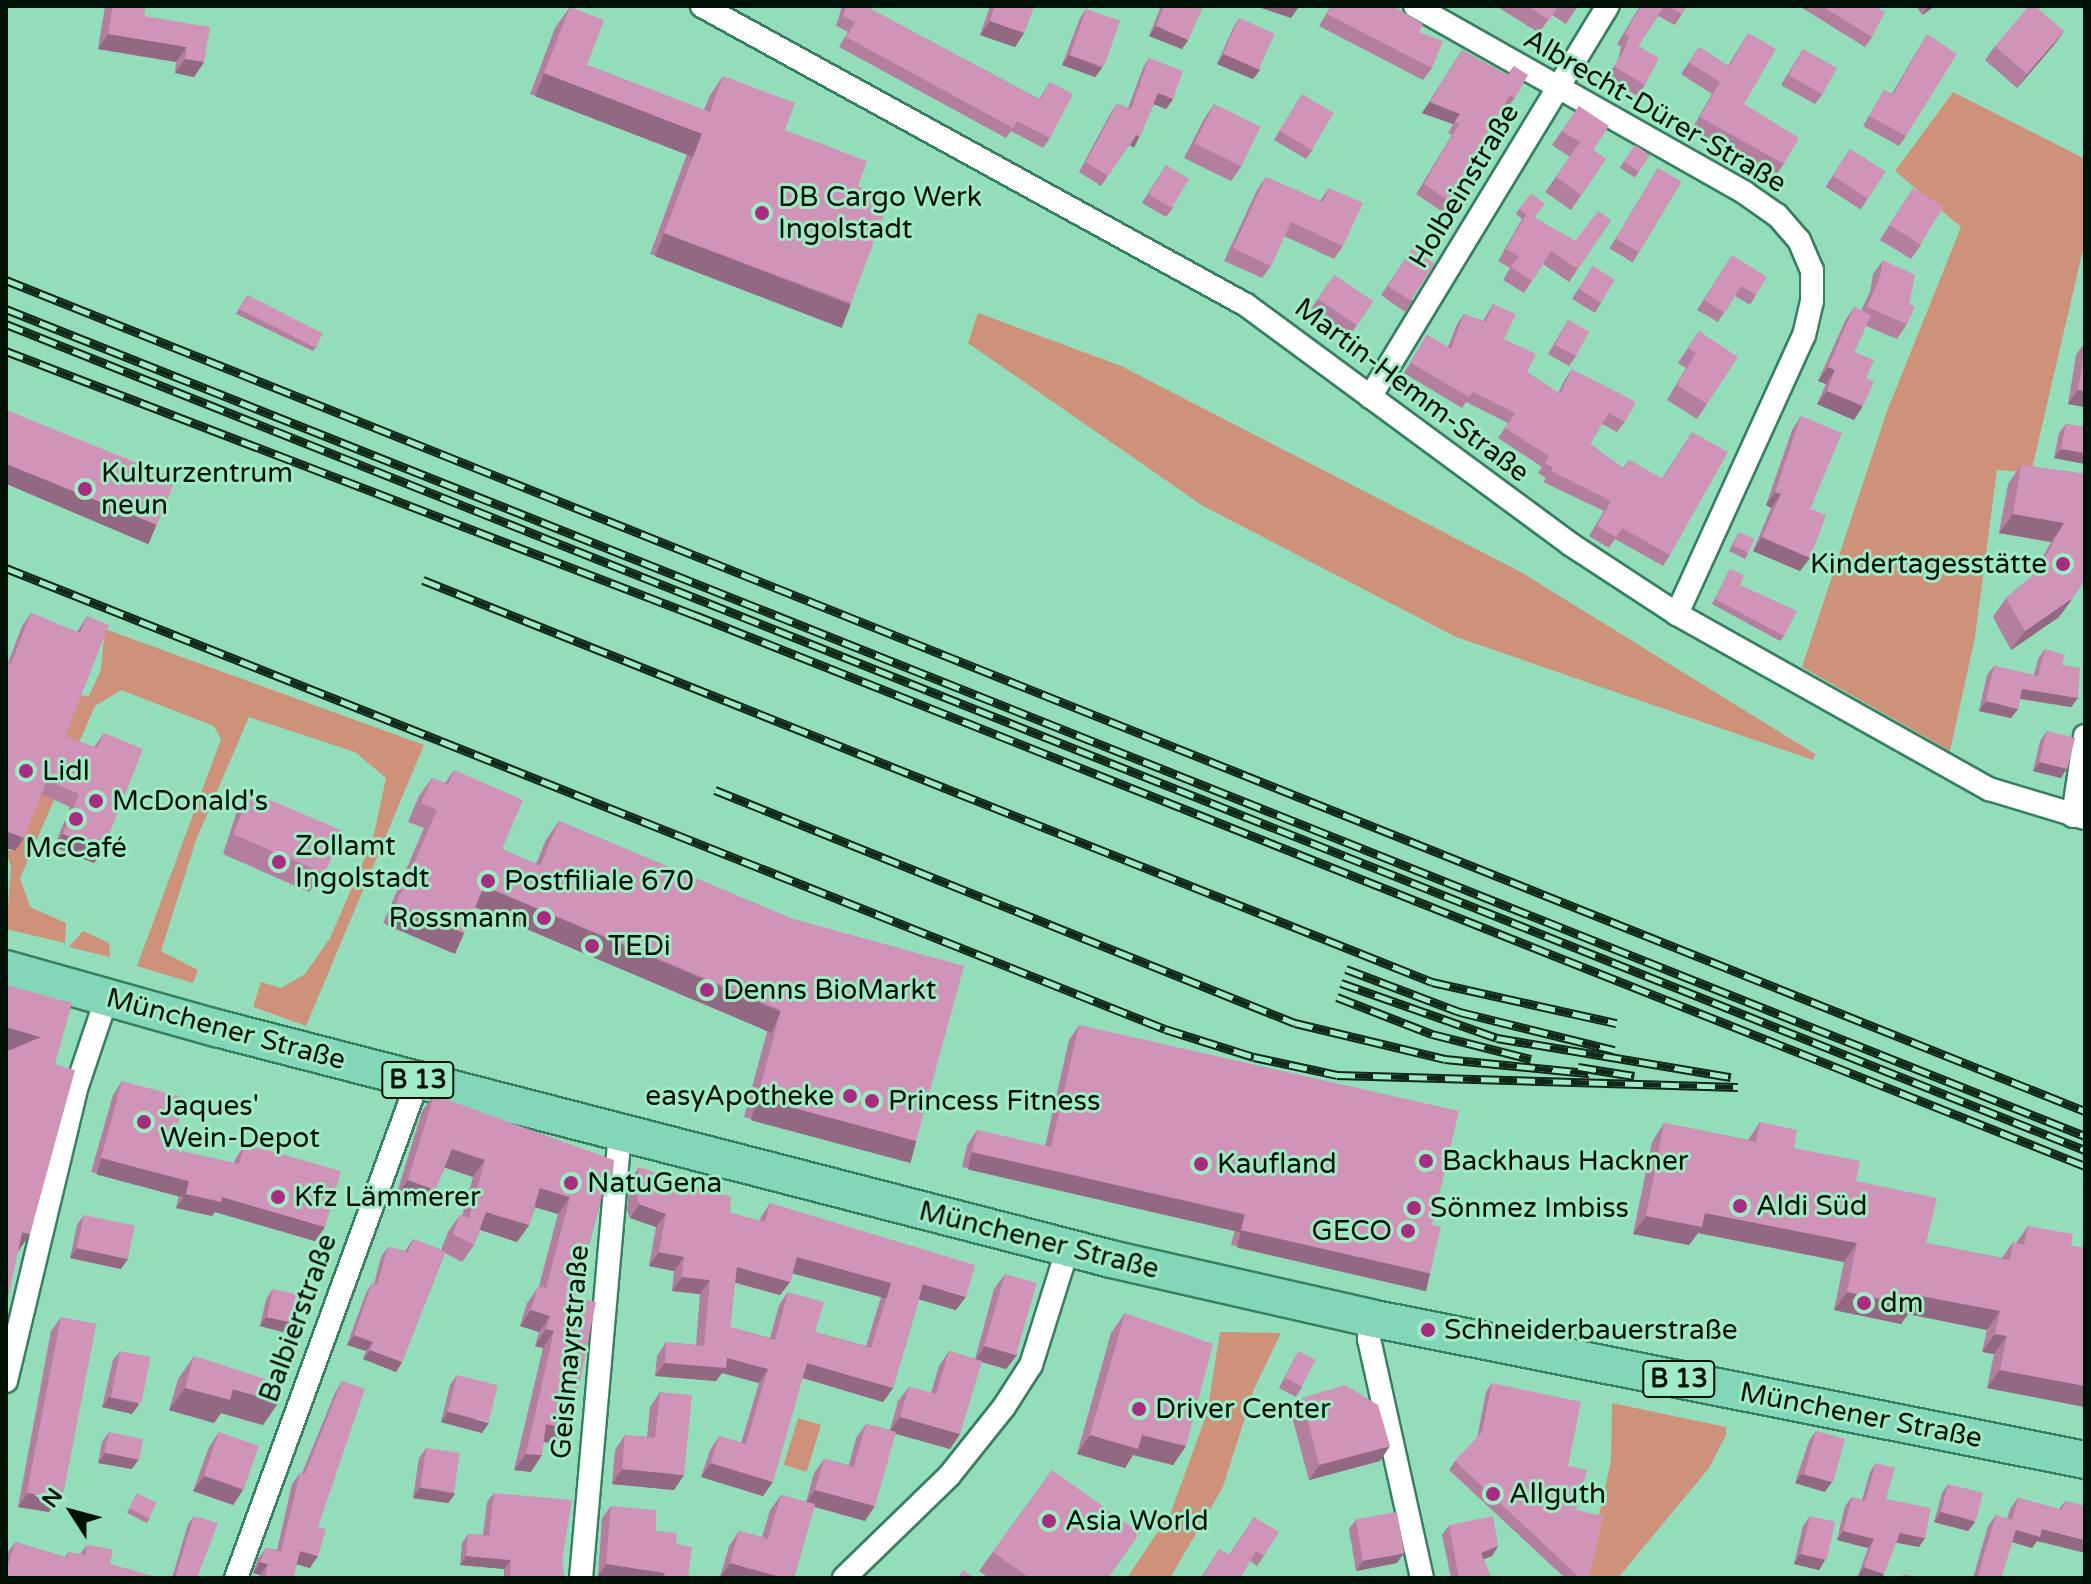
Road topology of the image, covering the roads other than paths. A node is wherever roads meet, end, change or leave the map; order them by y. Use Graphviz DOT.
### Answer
graph roads {
  1 [pos="702,6"];
  2 [pos="1415,6"];
  3 [pos="1608,6"];
  4 [pos="1559,89"];
  5 [pos="1370,397"];
  6 [pos="1677,614"];
  7 [pos="2085,736"];
  8 [pos="2079,817"];
  9 [pos="6,969"];
  10 [pos="107,997"];
  11 [pos="418,1080"];
  12 [pos="620,1132"];
  13 [pos="1068,1248"];
  14 [pos="1370,1318"];
  15 [pos="6,1381"];
  16 [pos="2085,1460"];
  17 [pos="236,1578"];
  18 [pos="581,1578"];
  19 [pos="844,1578"];
  20 [pos="1422,1578"];
  1 -- 5 [label="street, Martin-Hemm-Straße"];
  2 -- 4 [label="street, Albrecht-Dürer-Straße"];
  3 -- 4 [label="street, Holbeinstraße"];
  4 -- 5 [label="street, Holbeinstraße"];
  4 -- 6 [label="street, Albrecht-Dürer-Straße"];
  5 -- 6 [label="street, Martin-Hemm-Straße"];
  6 -- 8 [label="street, Martin-Hemm-Straße"];
  7 -- 8 [label="street"];
  9 -- 10 [label="main road, Münchener Straße / B 13"];
  10 -- 11 [label="main road, Münchener Straße / B 13"];
  10 -- 15 [label="street"];
  11 -- 12 [label="main road, Münchener Straße / B 13"];
  11 -- 17 [label="street, Balbierstraße"];
  12 -- 13 [label="main road, Münchener Straße / B 13"];
  12 -- 18 [label="street, Geislmayrstraße"];
  13 -- 14 [label="main road, Münchener Straße / B 13"];
  13 -- 19 [label="street"];
  14 -- 16 [label="main road, Münchener Straße / B 13"];
  14 -- 20 [label="street"];
}
